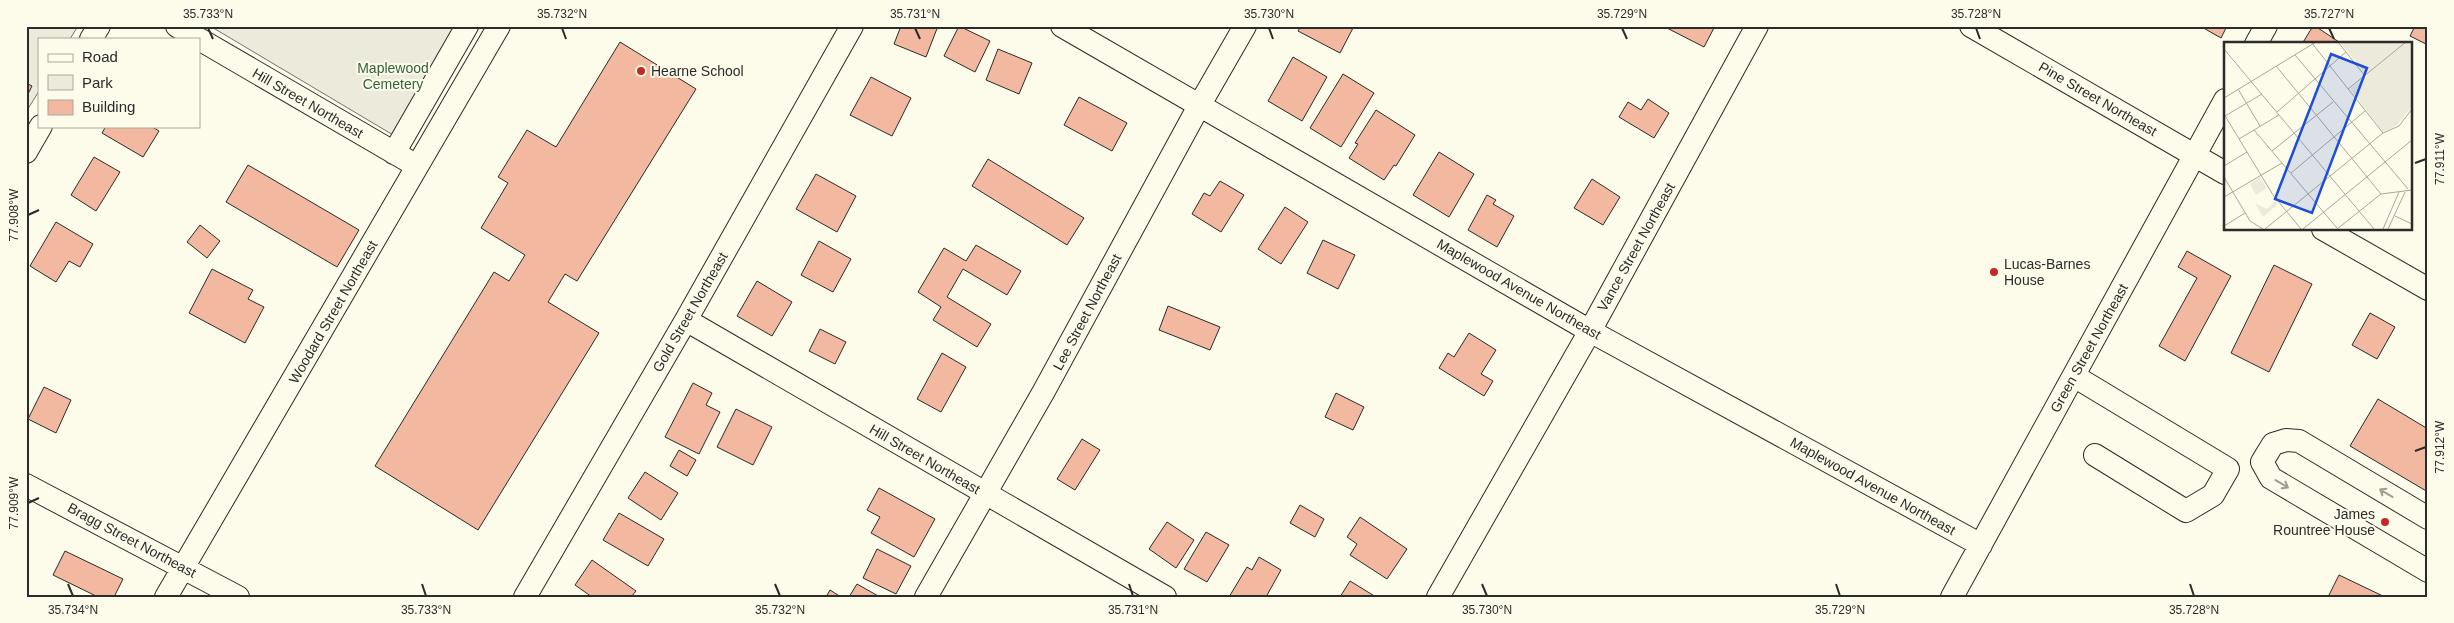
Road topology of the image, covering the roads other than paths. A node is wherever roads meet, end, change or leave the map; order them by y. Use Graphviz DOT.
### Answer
graph roads {
  1 [pos="99,26"];
  2 [pos="176,26"];
  3 [pos="467,26"];
  4 [pos="499,26"];
  5 [pos="852,26"];
  6 [pos="1062,26"];
  7 [pos="1245,26"];
  8 [pos="1758,26"];
  9 [pos="1971,26"];
  10 [pos="2266,26"];
  11 [pos="92,38"];
  12 [pos="196,38"];
  13 [pos="200,40"];
  14 [pos="2257,42"];
  15 [pos="2224,102"];
  16 [pos="1199,106"];
  17 [pos="40,128"];
  18 [pos="26,152"];
  19 [pos="394,153"];
  20 [pos="2195,155"];
  21 [pos="417,166"];
  22 [pos="2224,172"];
  23 [pos="2325,230"];
  24 [pos="2428,289"];
  25 [pos="686,320"];
  26 [pos="1590,330"];
  27 [pos="2074,376"];
  28 [pos="2094,455"];
  29 [pos="2262,462"];
  30 [pos="2228,469"];
  31 [pos="26,485"];
  32 [pos="985,493"];
  33 [pos="2428,518"];
  34 [pos="1981,545"];
  35 [pos="183,567"];
  36 [pos="2428,571"];
  37 [pos="166,597"];
  38 [pos="238,597"];
  39 [pos="525,597"];
  40 [pos="926,597"];
  41 [pos="1165,597"];
  42 [pos="1438,597"];
  43 [pos="1952,597"];
  1 -- 11 [label="street"];
  2 -- 12 [label="street, Hill Street Northeast"];
  3 -- 19 [label="street"];
  4 -- 21 [label="street, Woodard Street Northeast"];
  5 -- 25 [label="street, Gold Street Northeast"];
  6 -- 16 [label="street, Maplewood Avenue Northeast"];
  7 -- 16 [label="street, Lee Street Northeast"];
  8 -- 26 [label="street, Vance Street Northeast"];
  9 -- 20 [label="street, Pine Street Northeast"];
  10 -- 14 [label="street"];
  13 -- 19 [label="street, Hill Street Northeast"];
  15 -- 20 [label="street, Green Street Northeast"];
  16 -- 26 [label="street, Maplewood Avenue Northeast"];
  16 -- 32 [label="street, Lee Street Northeast"];
  17 -- 18 [label="street"];
  19 -- 21 [label="street, Hill Street Northeast"];
  20 -- 22 [label="street, Pine Street Northeast"];
  20 -- 27 [label="street, Green Street Northeast"];
  21 -- 35 [label="street, Woodard Street Northeast"];
  23 -- 24 [label="street"];
  25 -- 32 [label="street, Hill Street Northeast"];
  25 -- 39 [label="street, Gold Street Northeast"];
  26 -- 34 [label="street, Maplewood Avenue Northeast"];
  26 -- 42 [label="street, Vance Street Northeast"];
  27 -- 30 [label="street"];
  27 -- 34 [label="street, Green Street Northeast"];
  28 -- 30 [label="street"];
  29 -- 30 [label="street"];
  33 -- 29 [label="street, one-way"];
  29 -- 36 [label="street, one-way"];
  31 -- 35 [label="street, Bragg Street Northeast"];
  32 -- 40 [label="street, Lee Street Northeast"];
  32 -- 41 [label="street, Hill Street Northeast"];
  34 -- 43 [label="street, Green Street Northeast"];
  35 -- 37 [label="street, Woodard Street Northeast"];
  35 -- 38 [label="street, Bragg Street Northeast"];
}
